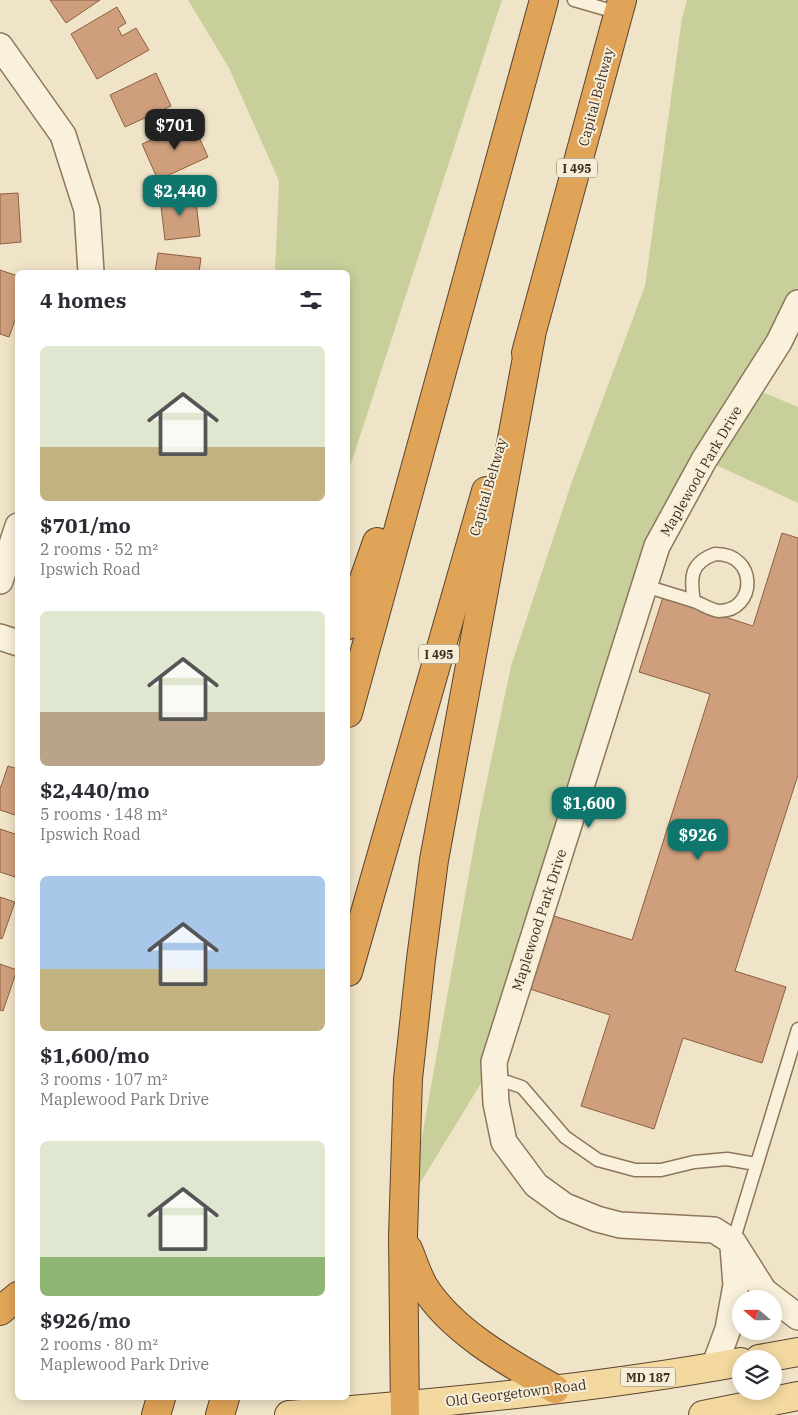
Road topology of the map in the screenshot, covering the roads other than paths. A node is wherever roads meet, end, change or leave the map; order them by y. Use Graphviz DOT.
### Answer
graph roads {
  1 [pos="544,0"];
  2 [pos="574,0"];
  3 [pos="621,6"];
  4 [pos="0,46"];
  5 [pos="91,270"];
  6 [pos="798,303"];
  7 [pos="456,317"];
  8 [pos="531,336"];
  9 [pos="15,535"];
  10 [pos="0,581"];
  11 [pos="645,586"];
  12 [pos="694,600"];
  13 [pos="350,619"];
  14 [pos="0,638"];
  15 [pos="15,642"];
  16 [pos="350,706"];
  17 [pos="350,965"];
  18 [pos="798,1029"];
  19 [pos="495,1078"];
  20 [pos="756,1164"];
  21 [pos="403,1236"];
  22 [pos="733,1242"];
  23 [pos="15,1298"];
  24 [pos="0,1311"];
  25 [pos="798,1317"];
  26 [pos="798,1352"];
  27 [pos="782,1355"];
  28 [pos="732,1364"];
  29 [pos="714,1367"];
  30 [pos="555,1388"];
  31 [pos="798,1396"];
  32 [pos="160,1400"];
  33 [pos="224,1400"];
  34 [pos="404,1410"];
  35 [pos="156,1415"];
  36 [pos="220,1415"];
  37 [pos="289,1415"];
  38 [pos="703,1415"];
  1 -- 7 [label="highway"];
  2 -- 3 [label="lane"];
  3 -- 8 [label="highway, Capital Beltway / I 495"];
  4 -- 5 [label="street"];
  6 -- 11 [label="street, Maplewood Park Drive"];
  7 -- 13 [label="highway"];
  7 -- 16 [label="highway"];
  8 -- 17 [label="highway, Capital Beltway / I 495"];
  8 -- 21 [label="highway"];
  9 -- 10 [label="street"];
  11 -- 12 [label="lane"];
  11 -- 19 [label="street, Maplewood Park Drive"];
  12 -- 12 [label="lane"];
  14 -- 15 [label="street"];
  18 -- 20 [label="lane"];
  19 -- 20 [label="lane"];
  19 -- 22 [label="street, Maplewood Park Drive"];
  20 -- 22 [label="lane"];
  21 -- 30 [label="highway"];
  21 -- 34 [label="highway"];
  22 -- 25 [label="street, Maplewood Park Drive"];
  22 -- 29 [label="street"];
  23 -- 24 [label="highway"];
  26 -- 27 [label="main road"];
  28 -- 29 [label="main road, Old Georgetown Road / MD 187"];
  29 -- 30 [label="main road, Old Georgetown Road / MD 187"];
  30 -- 34 [label="main road, Old Georgetown Road / MD 187"];
  31 -- 38 [label="main road"];
  32 -- 35 [label="highway"];
  33 -- 36 [label="highway"];
  34 -- 37 [label="main road, Old Georgetown Road / MD 187"];
}
